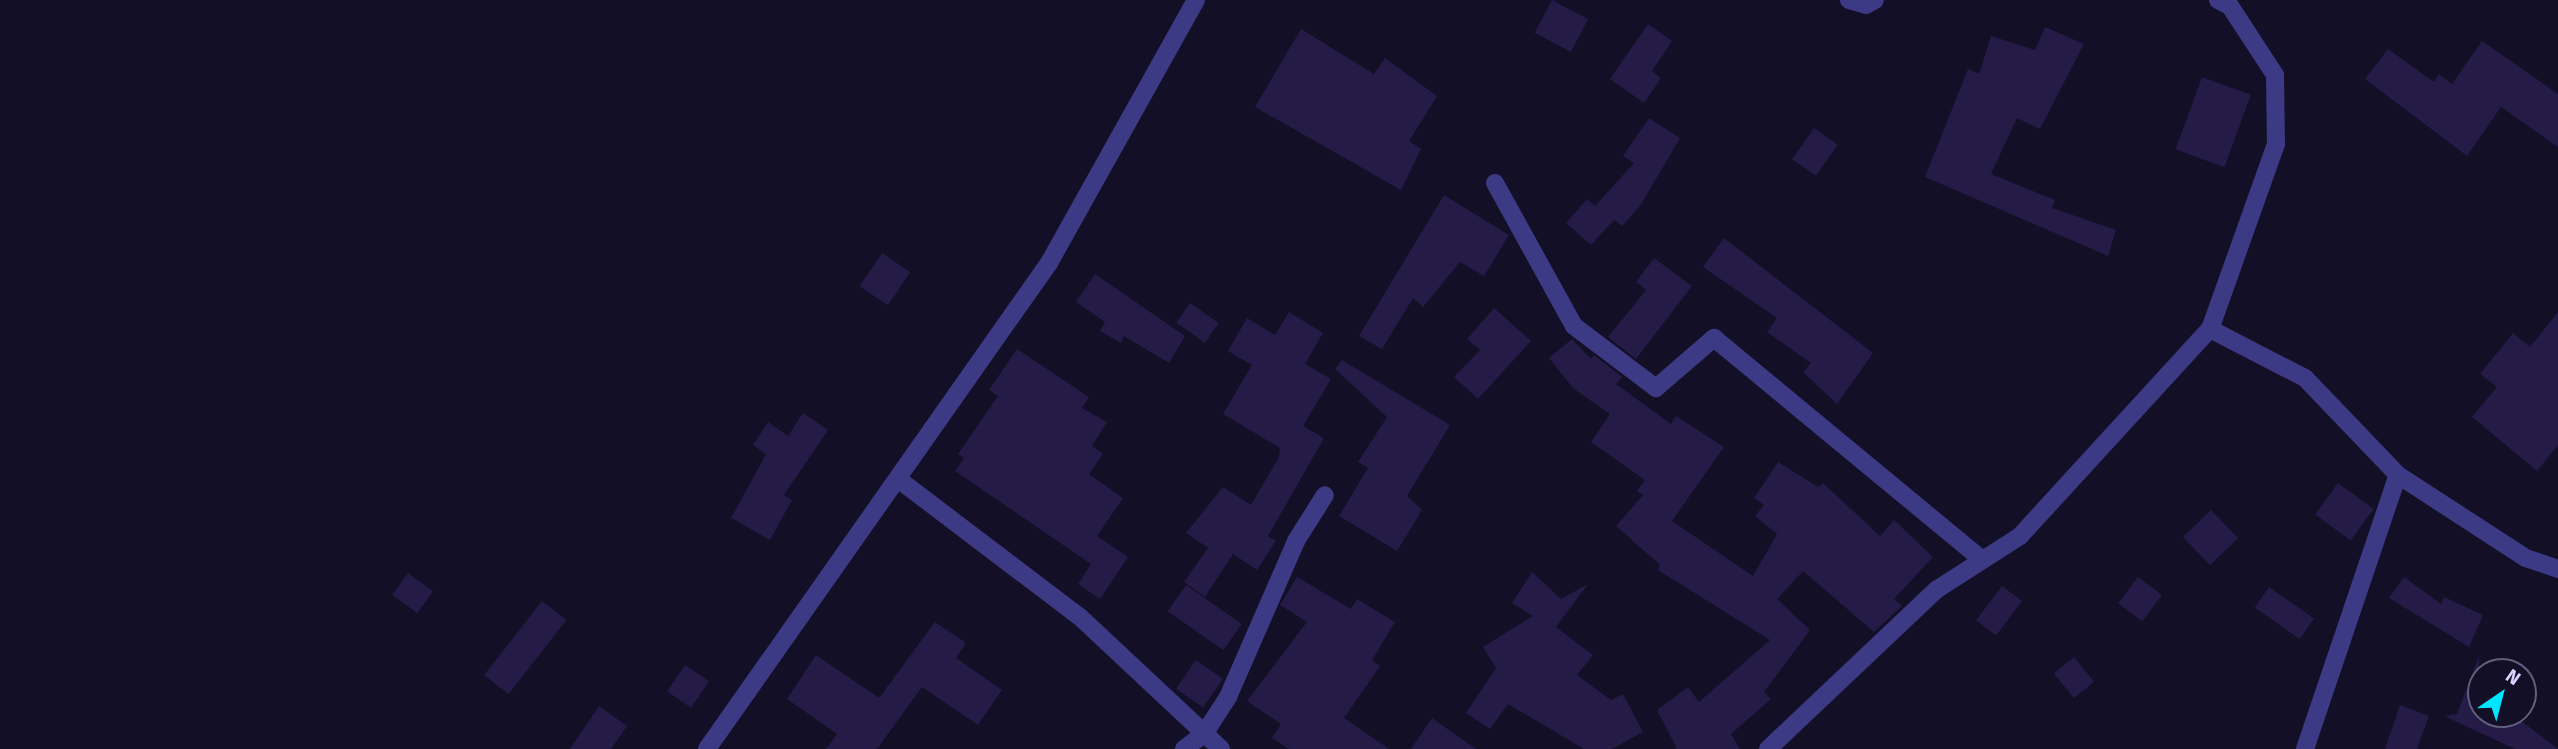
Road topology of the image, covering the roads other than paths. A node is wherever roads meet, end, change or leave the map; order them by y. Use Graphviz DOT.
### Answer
graph roads {
  1 [pos="1196,0"];
  2 [pos="1849,0"];
  3 [pos="1875,0"];
  4 [pos="2218,0"];
  5 [pos="1495,183"];
  6 [pos="2210,329"];
  7 [pos="2398,475"];
  8 [pos="898,479"];
  9 [pos="1325,495"];
  10 [pos="1981,559"];
  11 [pos="2558,569"];
  12 [pos="1204,734"];
  13 [pos="706,749"];
  14 [pos="1184,749"];
  15 [pos="1221,749"];
  16 [pos="1768,749"];
  17 [pos="2305,749"];
  1 -- 8 [label="street"];
  2 -- 3 [label="street"];
  4 -- 6 [label="street"];
  5 -- 10 [label="street"];
  6 -- 7 [label="street"];
  6 -- 10 [label="street"];
  7 -- 11 [label="street"];
  7 -- 17 [label="street"];
  8 -- 12 [label="street"];
  8 -- 13 [label="street"];
  9 -- 12 [label="street"];
  10 -- 16 [label="street"];
  12 -- 14 [label="street"];
  12 -- 15 [label="street"];
}
